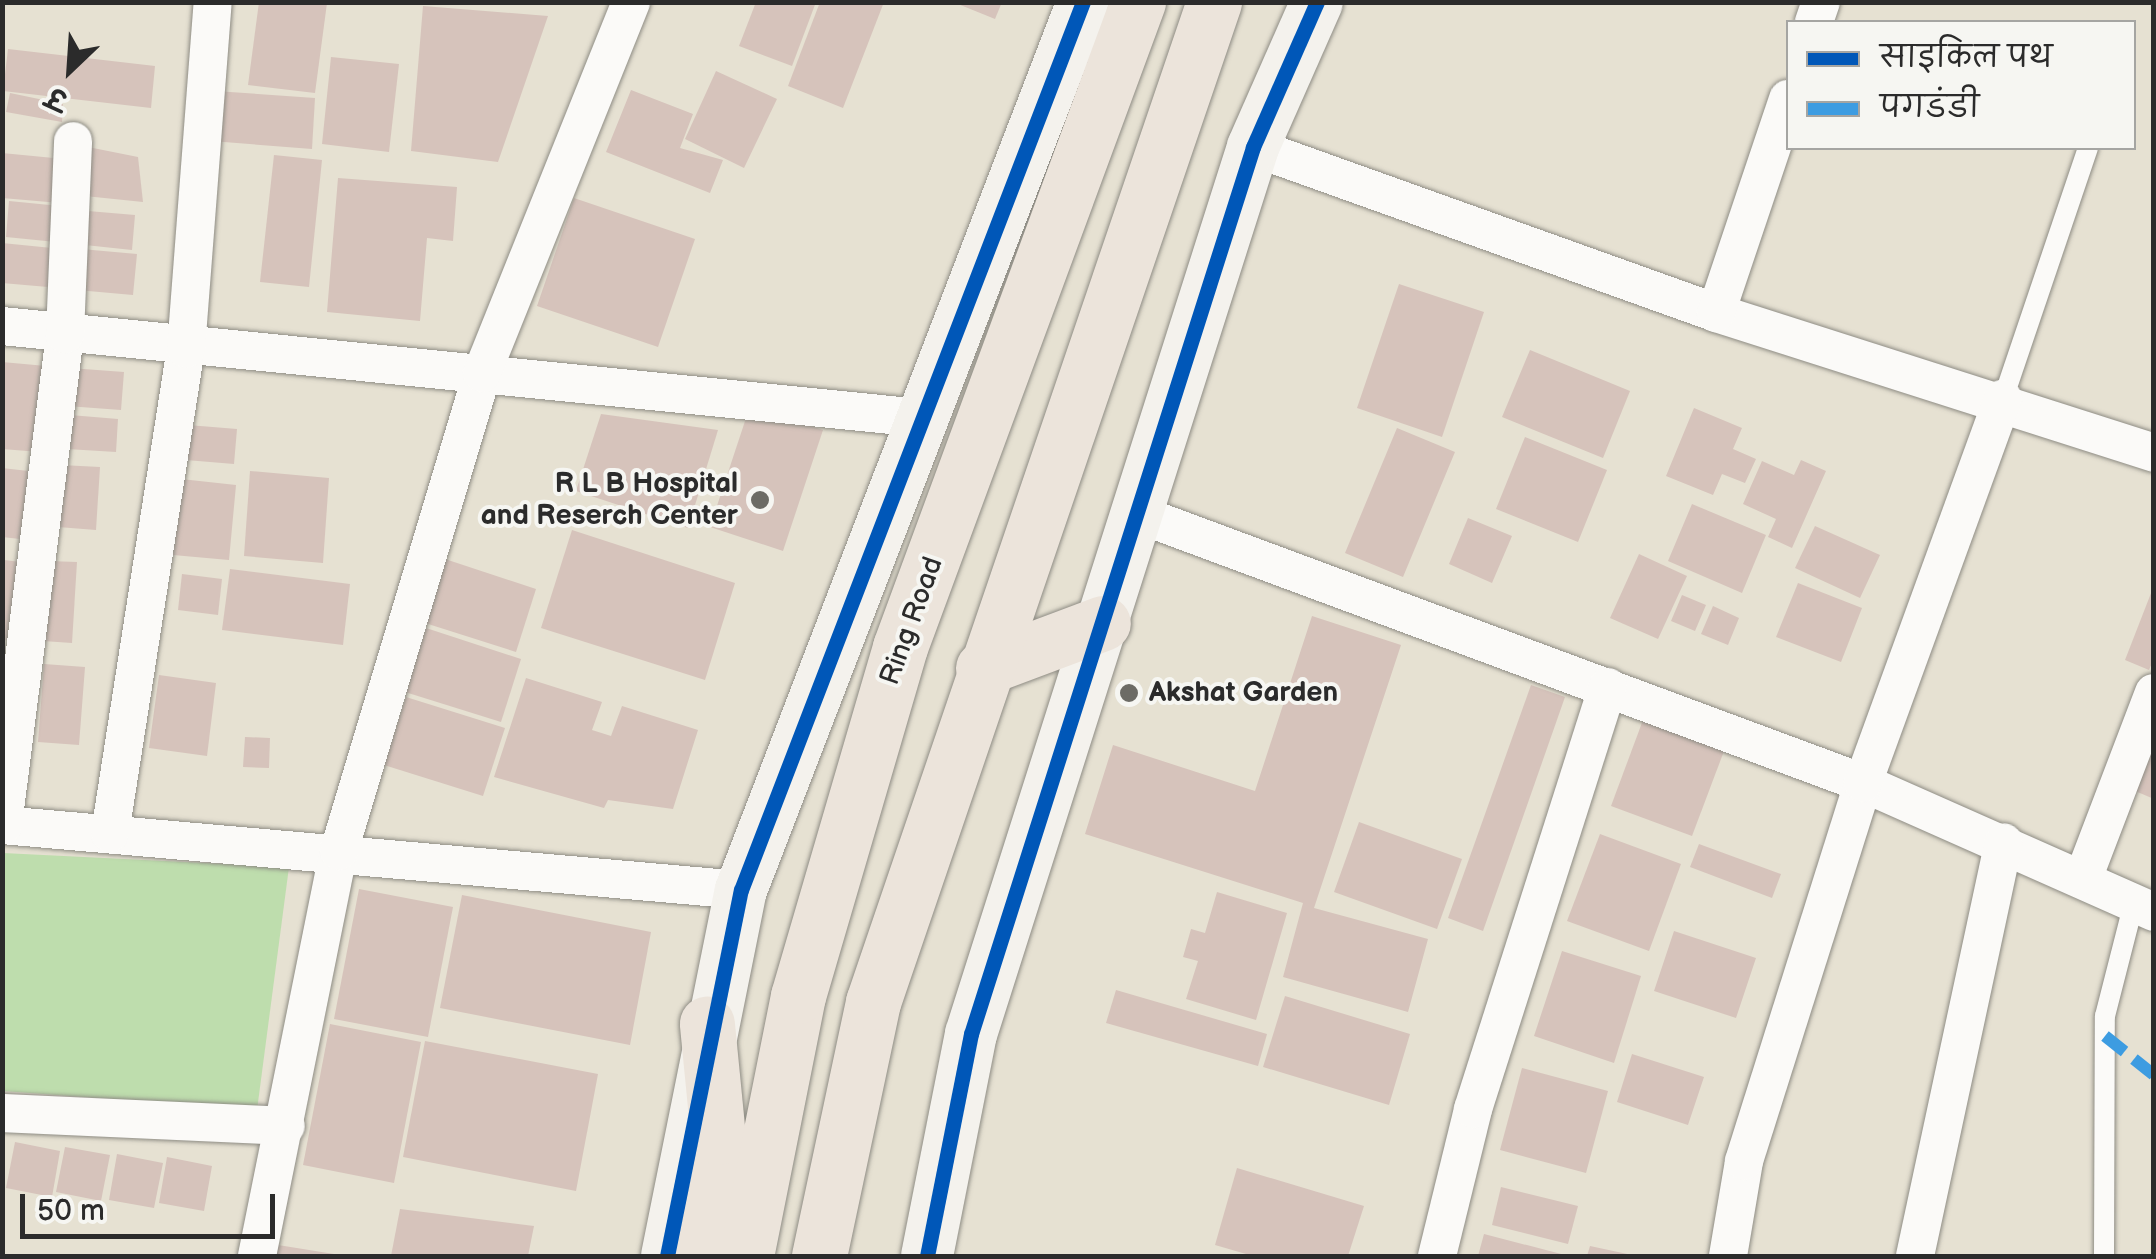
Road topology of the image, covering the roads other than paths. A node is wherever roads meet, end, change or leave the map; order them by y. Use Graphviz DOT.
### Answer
graph roads {
  1 [pos="213,2"];
  2 [pos="631,2"];
  3 [pos="1083,2"];
  4 [pos="1138,2"];
  5 [pos="1214,2"];
  6 [pos="1317,2"];
  7 [pos="1786,105"];
  8 [pos="73,141"];
  9 [pos="1253,147"];
  10 [pos="2087,150"];
  11 [pos="1716,313"];
  12 [pos="2,326"];
  13 [pos="65,334"];
  14 [pos="186,349"];
  15 [pos="482,373"];
  16 [pos="2004,400"];
  17 [pos="921,418"];
  18 [pos="2154,453"];
  19 [pos="1138,514"];
  20 [pos="1103,623"];
  21 [pos="983,668"];
  22 [pos="1608,687"];
  23 [pos="2154,693"];
  24 [pos="1863,783"];
  25 [pos="3,825"];
  26 [pos="110,833"];
  27 [pos="2004,842"];
  28 [pos="339,851"];
  29 [pos="2084,876"];
  30 [pos="741,890"];
  31 [pos="2144,907"];
  32 [pos="707,1024"];
  33 [pos="2,1113"];
  34 [pos="286,1126"];
  35 [pos="258,1256"];
  36 [pos="667,1256"];
  37 [pos="696,1256"];
  38 [pos="746,1256"];
  39 [pos="819,1256"];
  40 [pos="927,1256"];
  41 [pos="1437,1256"];
  42 [pos="1728,1256"];
  43 [pos="1916,1256"];
  44 [pos="2104,1256"];
  1 -- 14 [label="street"];
  2 -- 15 [label="street"];
  3 -- 17 [label="street"];
  4 -- 38 [label="highway, Ring Road"];
  5 -- 21 [label="highway"];
  6 -- 9 [label="street"];
  7 -- 11 [label="street"];
  8 -- 13 [label="street"];
  9 -- 11 [label="street"];
  9 -- 19 [label="street"];
  10 -- 16 [label="lane"];
  11 -- 16 [label="street"];
  12 -- 13 [label="street"];
  13 -- 14 [label="street"];
  13 -- 25 [label="street"];
  14 -- 15 [label="street"];
  14 -- 26 [label="street"];
  15 -- 17 [label="street"];
  15 -- 28 [label="street"];
  16 -- 18 [label="street"];
  16 -- 24 [label="street"];
  17 -- 30 [label="street"];
  19 -- 20 [label="street"];
  19 -- 22 [label="street"];
  20 -- 21 [label="highway"];
  20 -- 40 [label="street"];
  21 -- 39 [label="highway"];
  22 -- 24 [label="street"];
  22 -- 41 [label="street"];
  23 -- 29 [label="street"];
  24 -- 27 [label="street"];
  24 -- 42 [label="street"];
  25 -- 26 [label="street"];
  26 -- 28 [label="street"];
  27 -- 29 [label="street"];
  27 -- 43 [label="street"];
  28 -- 30 [label="street"];
  28 -- 34 [label="street"];
  29 -- 31 [label="street"];
  30 -- 32 [label="street"];
  31 -- 44 [label="lane"];
  32 -- 36 [label="street"];
  32 -- 37 [label="highway"];
  33 -- 34 [label="street"];
  34 -- 35 [label="street"];
}
